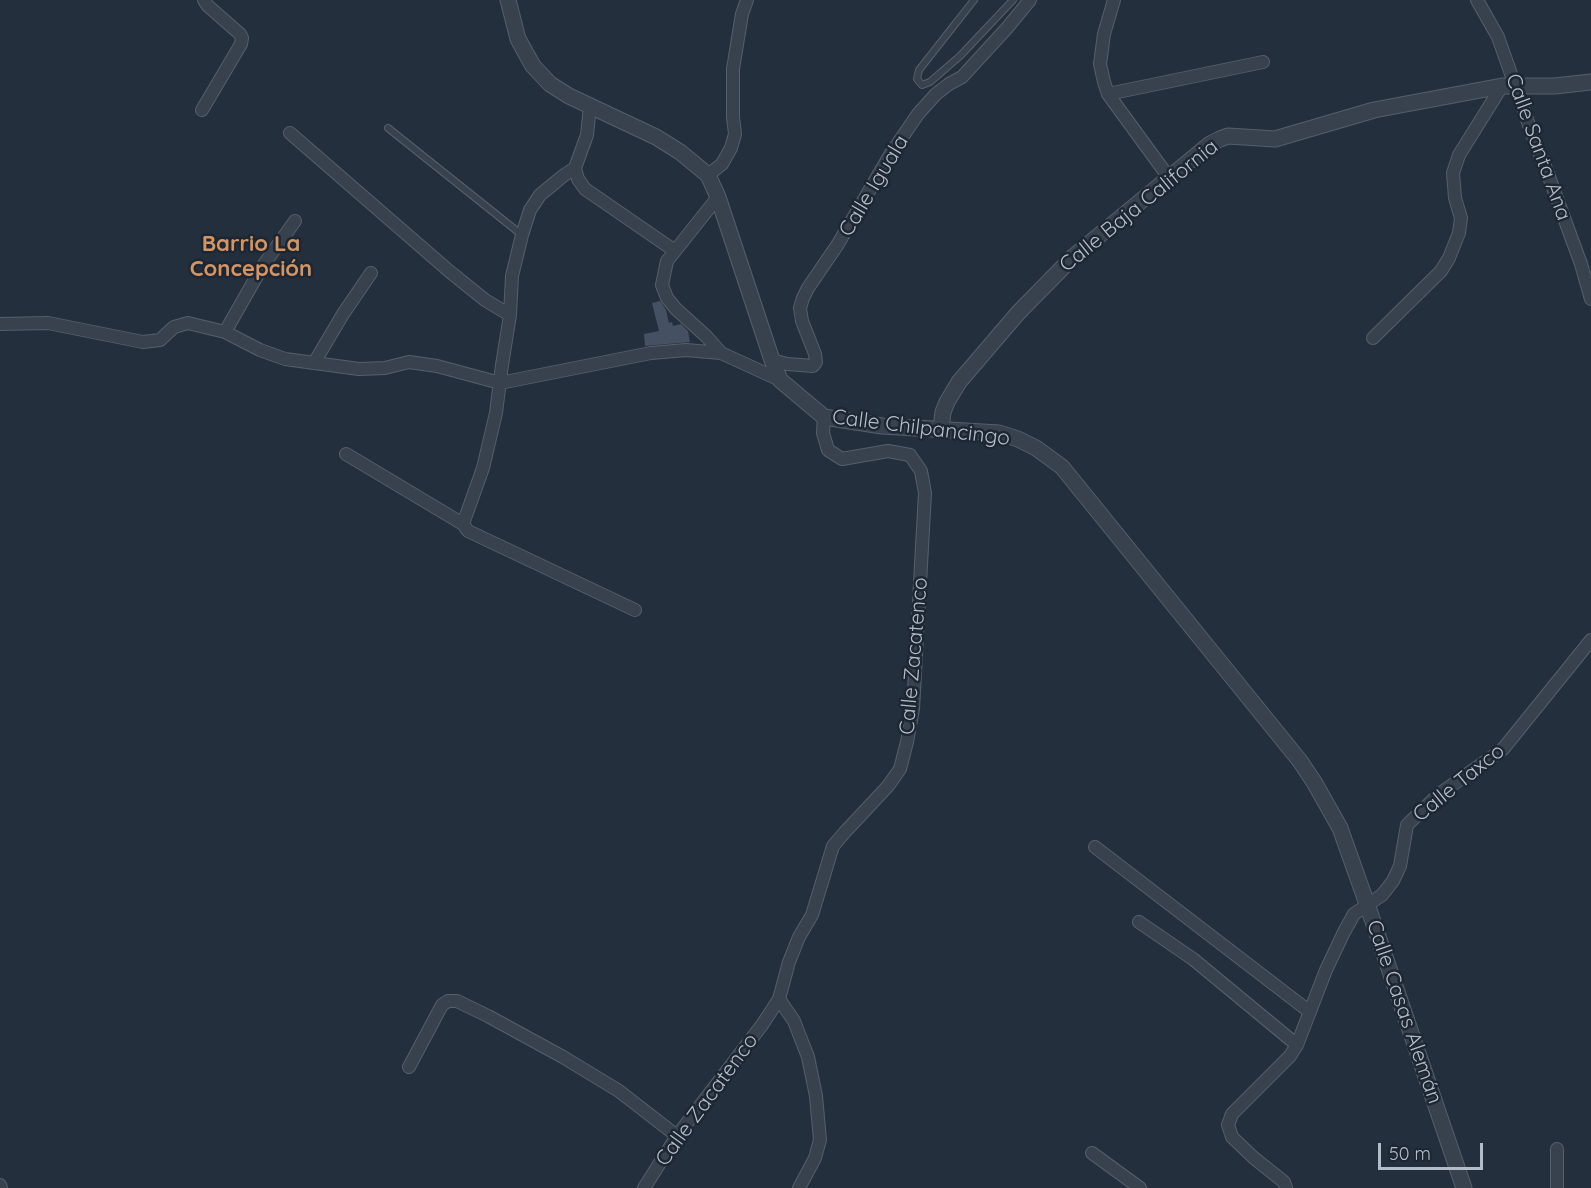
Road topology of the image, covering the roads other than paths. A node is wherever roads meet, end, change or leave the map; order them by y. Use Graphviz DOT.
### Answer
graph roads {
  1 [pos="204,0"];
  2 [pos="508,0"];
  3 [pos="747,0"];
  4 [pos="974,0"];
  5 [pos="1013,0"];
  6 [pos="1030,0"];
  7 [pos="1114,0"];
  8 [pos="1477,0"];
  9 [pos="1263,62"];
  10 [pos="1591,82"];
  11 [pos="1509,86"];
  12 [pos="1108,94"];
  13 [pos="590,106"];
  14 [pos="202,110"];
  15 [pos="388,128"];
  16 [pos="290,133"];
  17 [pos="575,168"];
  18 [pos="708,175"];
  19 [pos="1170,179"];
  20 [pos="718,197"];
  21 [pos="296,220"];
  22 [pos="522,235"];
  23 [pos="675,250"];
  24 [pos="371,273"];
  25 [pos="1591,299"];
  26 [pos="510,315"];
  27 [pos="0,324"];
  28 [pos="225,332"];
  29 [pos="1373,338"];
  30 [pos="721,353"];
  31 [pos="772,360"];
  32 [pos="314,363"];
  33 [pos="780,380"];
  34 [pos="500,383"];
  35 [pos="824,417"];
  36 [pos="941,429"];
  37 [pos="346,454"];
  38 [pos="463,524"];
  39 [pos="635,610"];
  40 [pos="1591,639"];
  41 [pos="1095,847"];
  42 [pos="1368,904"];
  43 [pos="1139,922"];
  44 [pos="779,999"];
  45 [pos="1310,1012"];
  46 [pos="1297,1045"];
  47 [pos="409,1067"];
  48 [pos="677,1136"];
  49 [pos="1557,1149"];
  50 [pos="1092,1153"];
  51 [pos="644,1188"];
  52 [pos="799,1188"];
  53 [pos="1140,1188"];
  54 [pos="1286,1188"];
  55 [pos="1464,1188"];
  56 [pos="1557,1188"];
  1 -- 14 [label="street"];
  2 -- 13 [label="street, Calle Chilpancingo"];
  3 -- 18 [label="street"];
  4 -- 5 [label="lane"];
  6 -- 31 [label="street, Calle Iguala"];
  7 -- 12 [label="street"];
  8 -- 11 [label="street, Calle Santa Ana"];
  9 -- 12 [label="street"];
  10 -- 11 [label="street, Calle Baja California"];
  11 -- 19 [label="street, Calle Baja California"];
  11 -- 25 [label="street, Calle Santa Ana"];
  11 -- 29 [label="street"];
  12 -- 19 [label="street"];
  13 -- 17 [label="street"];
  13 -- 18 [label="street, Calle Chilpancingo"];
  15 -- 22 [label="lane"];
  16 -- 26 [label="street"];
  17 -- 22 [label="street"];
  17 -- 23 [label="street"];
  18 -- 20 [label="street, Calle Chilpancingo"];
  19 -- 36 [label="street, Calle Baja California"];
  20 -- 23 [label="street"];
  20 -- 31 [label="street, Calle Chilpancingo"];
  21 -- 28 [label="street"];
  22 -- 26 [label="street"];
  23 -- 30 [label="street"];
  24 -- 32 [label="street"];
  26 -- 34 [label="street"];
  27 -- 28 [label="street"];
  28 -- 32 [label="street"];
  30 -- 33 [label="street"];
  30 -- 34 [label="street"];
  31 -- 33 [label="street, Calle Chilpancingo"];
  32 -- 34 [label="street"];
  33 -- 35 [label="street, Calle Chilpancingo"];
  34 -- 38 [label="street"];
  35 -- 36 [label="street, Calle Chilpancingo"];
  35 -- 44 [label="street, Calle Zacatenco"];
  36 -- 42 [label="street, Calle Chilpancingo"];
  37 -- 38 [label="street"];
  38 -- 39 [label="street"];
  40 -- 42 [label="street, Calle Taxco"];
  41 -- 45 [label="street"];
  42 -- 45 [label="street, Calle Taxco"];
  42 -- 55 [label="street, Calle Casas Alemán"];
  43 -- 46 [label="street"];
  44 -- 48 [label="street, Calle Zacatenco"];
  44 -- 52 [label="street"];
  45 -- 46 [label="street, Calle Taxco"];
  46 -- 54 [label="street, Calle Taxco"];
  47 -- 48 [label="street"];
  48 -- 51 [label="street, Calle Zacatenco"];
  49 -- 56 [label="street"];
  50 -- 53 [label="street"];
}
